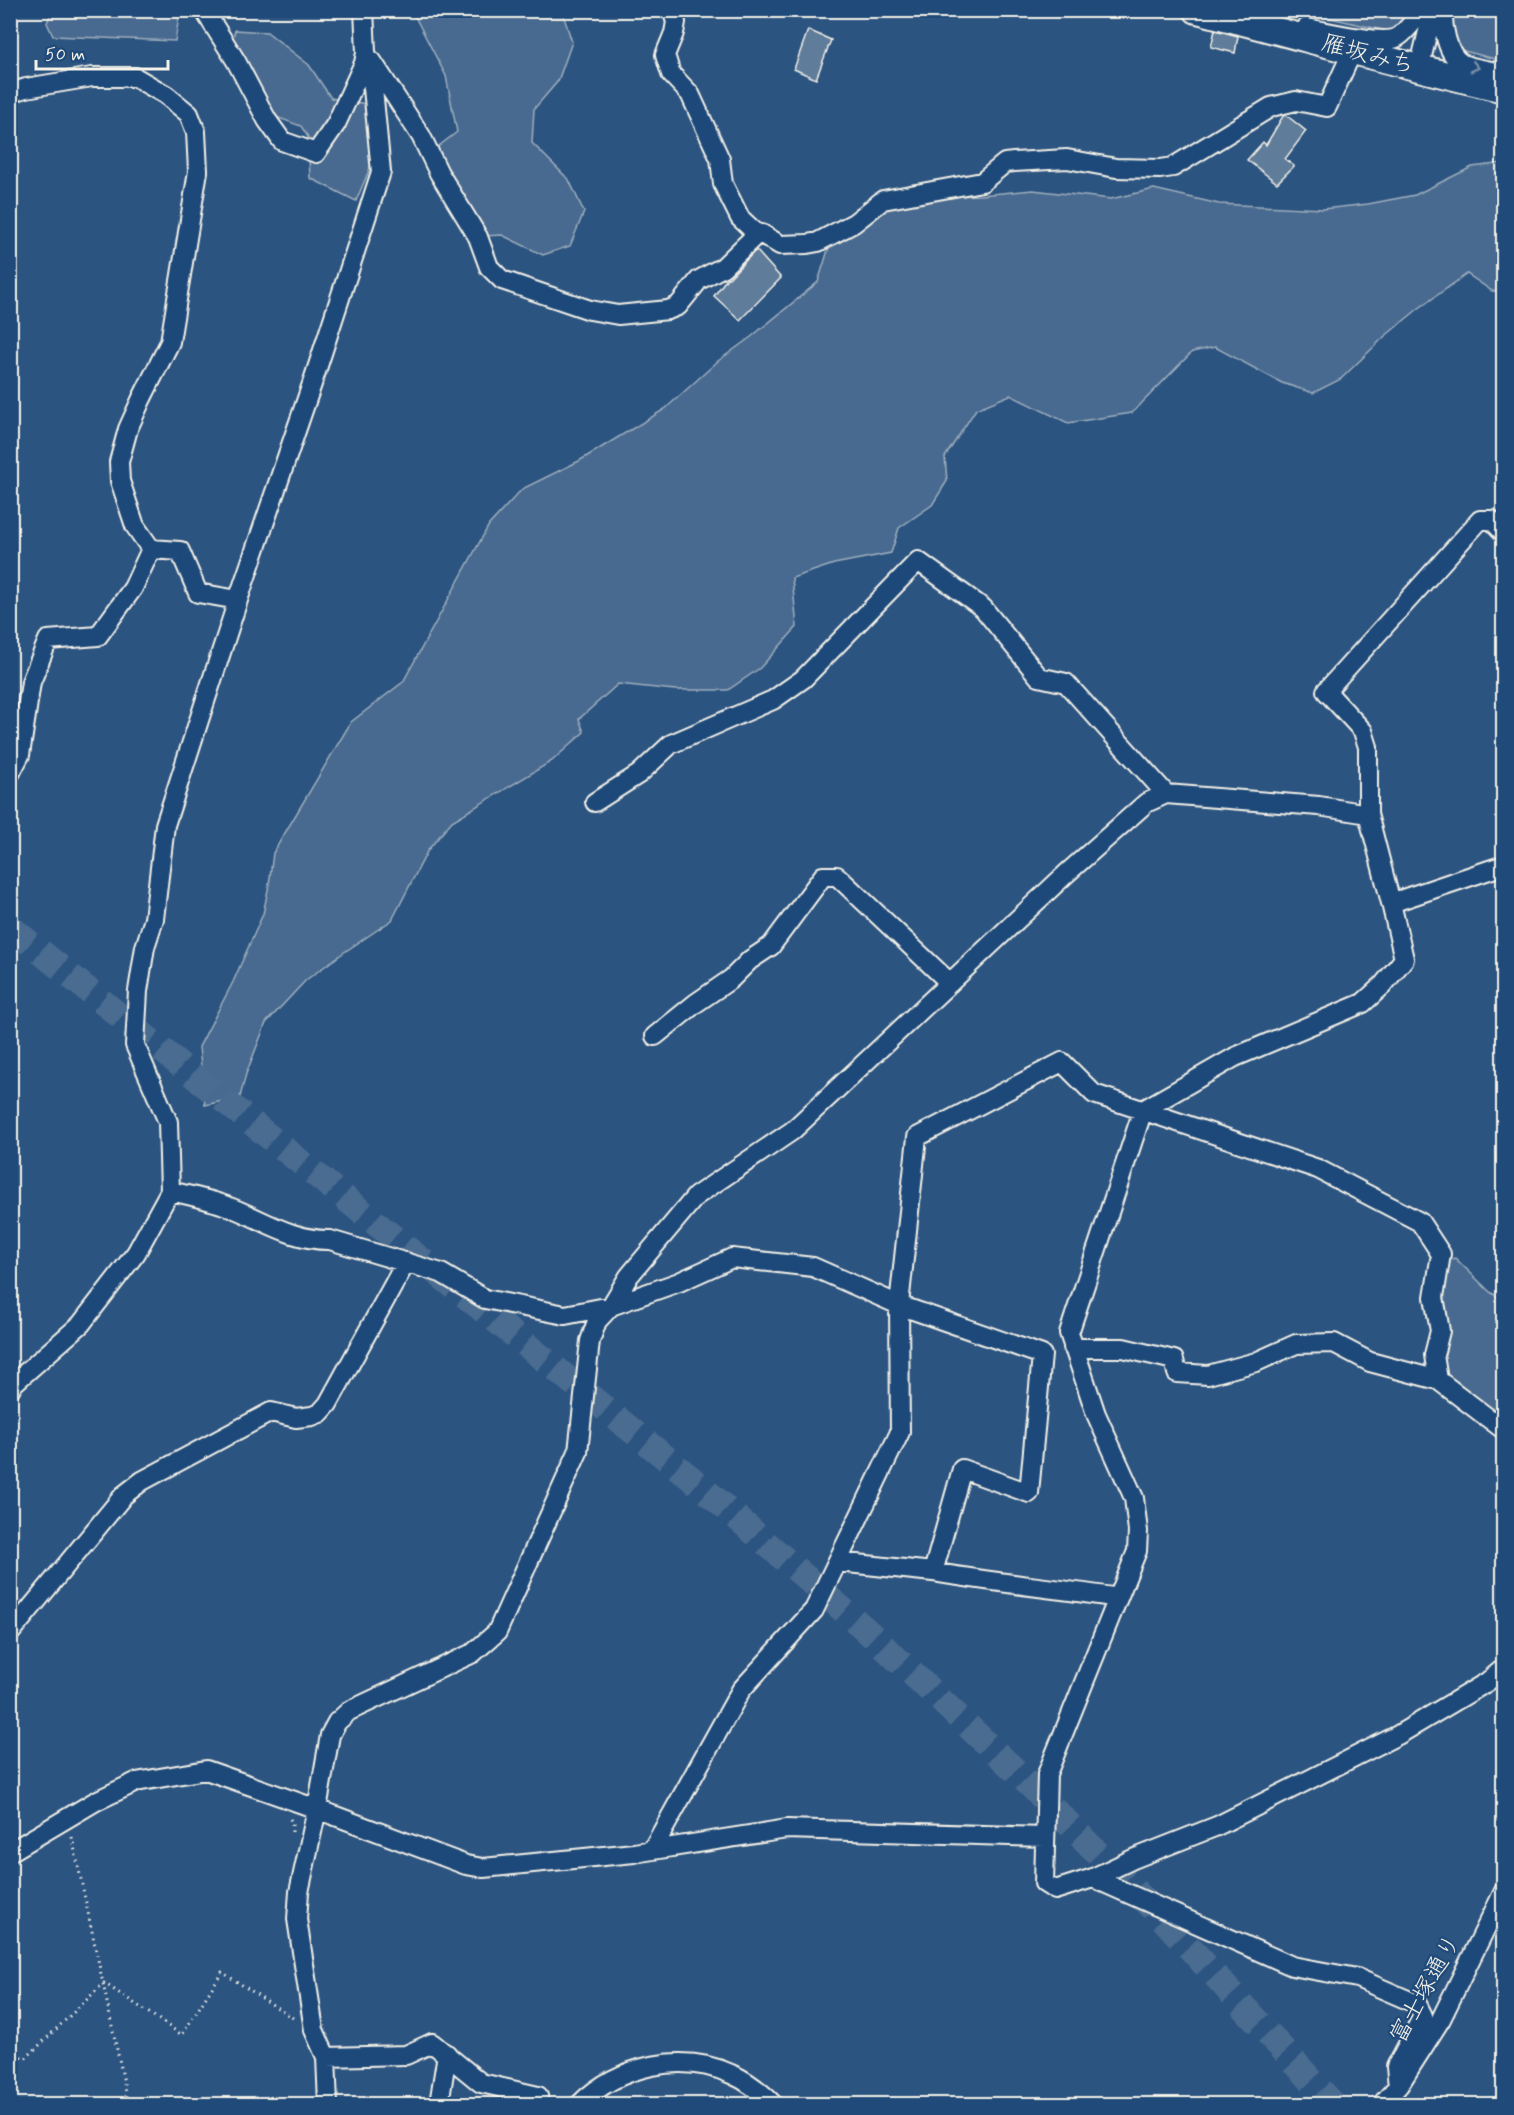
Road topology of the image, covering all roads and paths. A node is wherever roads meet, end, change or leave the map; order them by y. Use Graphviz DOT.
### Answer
graph roads {
  1 [pos="204,10"];
  2 [pos="364,10"];
  3 [pos="672,10"];
  4 [pos="1197,10"];
  5 [pos="1421,10"];
  6 [pos="1433,10"];
  7 [pos="1443,10"];
  8 [pos="1263,27"];
  9 [pos="1353,50"];
  10 [pos="366,52"];
  11 [pos="1419,69"];
  12 [pos="1503,73"];
  13 [pos="1503,89"];
  14 [pos="10,93"];
  15 [pos="763,236"];
  16 [pos="1503,533"];
  17 [pos="151,549"];
  18 [pos="238,600"];
  19 [pos="10,774"];
  20 [pos="1166,794"];
  21 [pos="595,802"];
  22 [pos="1368,814"];
  23 [pos="1503,865"];
  24 [pos="1391,903"];
  25 [pos="950,983"];
  26 [pos="655,1036"];
  27 [pos="1143,1110"];
  28 [pos="170,1191"];
  29 [pos="406,1262"];
  30 [pos="899,1305"];
  31 [pos="611,1306"];
  32 [pos="1073,1348"];
  33 [pos="1438,1380"];
  34 [pos="10,1389"];
  35 [pos="1503,1430"];
  36 [pos="838,1562"];
  37 [pos="933,1572"];
  38 [pos="1118,1598"];
  39 [pos="11,1632"];
  40 [pos="1503,1668"];
  41 [pos="317,1809"];
  42 [pos="286,1815"];
  43 [pos="70,1829"];
  44 [pos="1045,1837"];
  45 [pos="292,1843"];
  46 [pos="652,1850"];
  47 [pos="10,1852"];
  48 [pos="1093,1878"];
  49 [pos="1503,1892"];
  50 [pos="104,1983"];
  51 [pos="298,2022"];
  52 [pos="10,2051"];
  53 [pos="447,2054"];
  54 [pos="326,2057"];
  55 [pos="1398,2086"];
  56 [pos="126,2104"];
  57 [pos="328,2104"];
  58 [pos="439,2104"];
  59 [pos="539,2104"];
  60 [pos="580,2104"];
  61 [pos="773,2104"];
  62 [pos="1382,2104"];
  1 -- 10 [label="street"];
  2 -- 10 [label="street"];
  3 -- 15 [label="street"];
  4 -- 8 [label="highway, 雁坂みち"];
  5 -- 8 [label="street"];
  6 -- 11 [label="street"];
  7 -- 12 [label="street, one-way"];
  8 -- 9 [label="highway, 雁坂みち"];
  9 -- 11 [label="highway, 雁坂みち"];
  9 -- 15 [label="street"];
  10 -- 15 [label="street"];
  10 -- 18 [label="street"];
  11 -- 13 [label="highway, 雁坂みち"];
  14 -- 17 [label="street"];
  16 -- 22 [label="street"];
  17 -- 18 [label="street"];
  17 -- 19 [label="street"];
  18 -- 28 [label="street"];
  20 -- 21 [label="street"];
  20 -- 22 [label="street"];
  20 -- 25 [label="street"];
  22 -- 24 [label="street"];
  23 -- 24 [label="street"];
  24 -- 27 [label="street"];
  25 -- 26 [label="street"];
  25 -- 31 [label="street"];
  27 -- 30 [label="street"];
  27 -- 32 [label="street"];
  27 -- 33 [label="street"];
  28 -- 29 [label="street"];
  28 -- 34 [label="street"];
  29 -- 31 [label="street"];
  29 -- 39 [label="street"];
  30 -- 31 [label="street"];
  30 -- 36 [label="street"];
  30 -- 37 [label="street"];
  31 -- 41 [label="street"];
  32 -- 33 [label="street"];
  32 -- 38 [label="street"];
  33 -- 35 [label="street"];
  36 -- 37 [label="street"];
  36 -- 46 [label="street"];
  37 -- 38 [label="street"];
  38 -- 44 [label="street"];
  40 -- 48 [label="street"];
  41 -- 46 [label="street"];
  41 -- 47 [label="street"];
  41 -- 54 [label="street"];
  42 -- 45 [label="path"];
  43 -- 50 [label="path"];
  44 -- 46 [label="street"];
  44 -- 48 [label="street"];
  48 -- 55 [label="street"];
  49 -- 55 [label="street, 富士塚通り"];
  50 -- 51 [label="path"];
  50 -- 52 [label="path"];
  50 -- 56 [label="path"];
  53 -- 54 [label="street"];
  53 -- 58 [label="street"];
  53 -- 59 [label="street"];
  54 -- 57 [label="street"];
  55 -- 62 [label="street, 富士塚通り"];
  60 -- 61 [label="street"];
}
